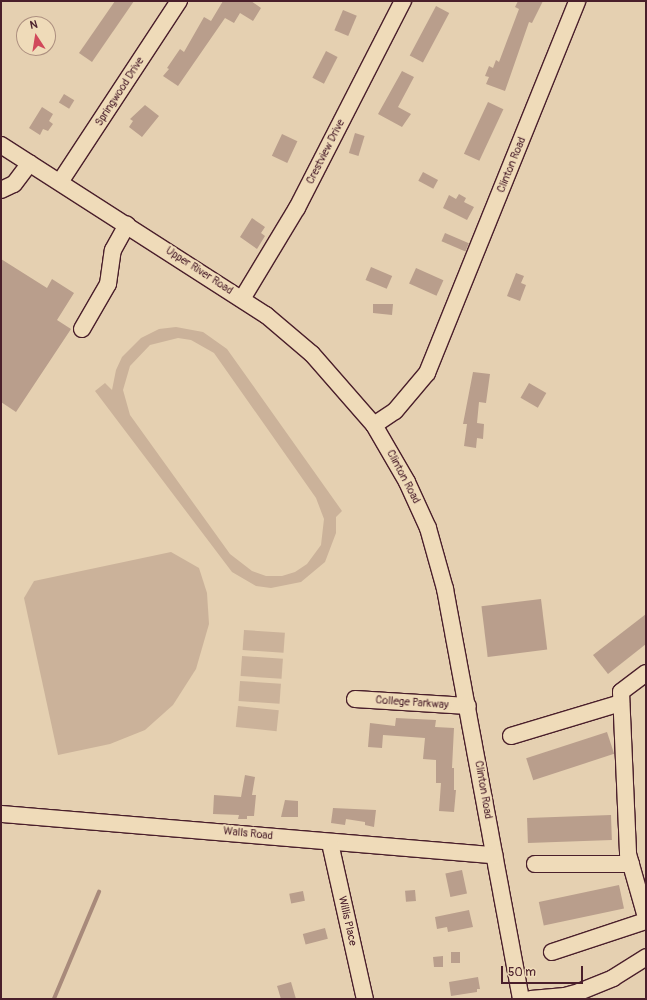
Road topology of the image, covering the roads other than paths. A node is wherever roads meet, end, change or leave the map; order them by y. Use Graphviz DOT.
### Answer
graph roads {
  1 [pos="179,1"];
  2 [pos="403,1"];
  3 [pos="577,1"];
  4 [pos="1,145"];
  5 [pos="30,163"];
  6 [pos="60,182"];
  7 [pos="1,190"];
  8 [pos="127,225"];
  9 [pos="242,299"];
  10 [pos="82,329"];
  11 [pos="374,425"];
  12 [pos="646,673"];
  13 [pos="355,699"];
  14 [pos="621,703"];
  15 [pos="468,706"];
  16 [pos="511,736"];
  17 [pos="1,814"];
  18 [pos="330,842"];
  19 [pos="494,855"];
  20 [pos="535,864"];
  21 [pos="631,864"];
  22 [pos="646,917"];
  23 [pos="646,921"];
  24 [pos="552,952"];
  25 [pos="646,957"];
  26 [pos="591,992"];
  27 [pos="365,999"];
  28 [pos="521,999"];
  29 [pos="531,999"];
  1 -- 6 [label="street, Springwood Drive"];
  2 -- 9 [label="street, Crestview Drive"];
  3 -- 11 [label="street, Clinton Road"];
  4 -- 5 [label="street, Upper River Road"];
  5 -- 6 [label="street, Upper River Road"];
  5 -- 7 [label="street"];
  6 -- 8 [label="street, Upper River Road"];
  8 -- 9 [label="street, Upper River Road"];
  8 -- 10 [label="street"];
  9 -- 11 [label="street, Upper River Road"];
  11 -- 15 [label="street, Clinton Road"];
  12 -- 14 [label="street"];
  13 -- 15 [label="street, College Parkway"];
  14 -- 16 [label="street"];
  14 -- 21 [label="street"];
  15 -- 19 [label="street, Clinton Road"];
  17 -- 18 [label="street, Walls Road"];
  18 -- 19 [label="street, Walls Road"];
  18 -- 27 [label="street, Willis Place"];
  19 -- 28 [label="street, Clinton Road"];
  20 -- 21 [label="street"];
  21 -- 22 [label="street"];
  23 -- 24 [label="street"];
  25 -- 26 [label="street"];
  26 -- 29 [label="street"];
}
